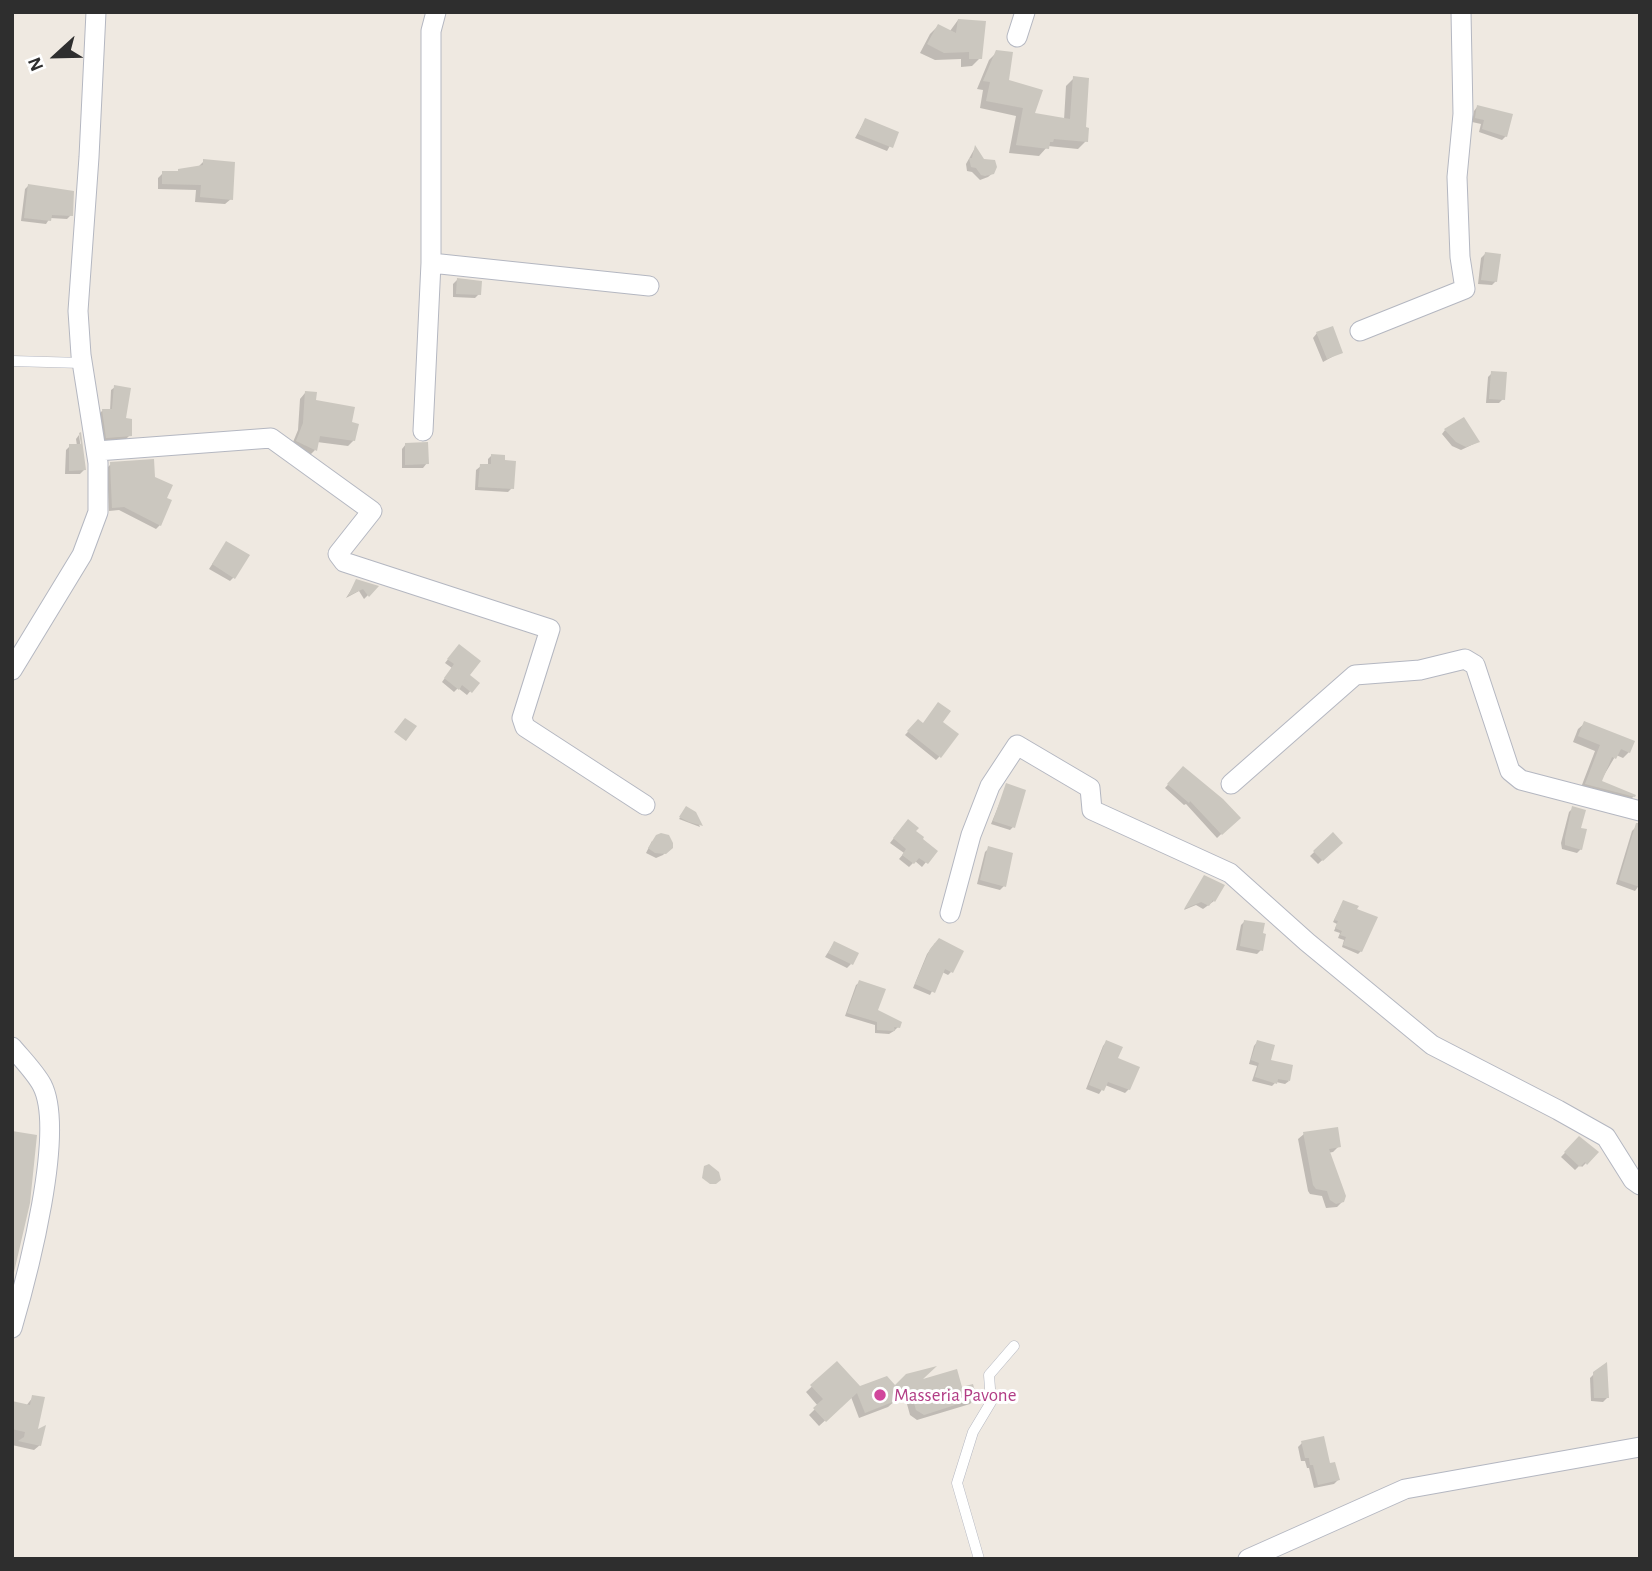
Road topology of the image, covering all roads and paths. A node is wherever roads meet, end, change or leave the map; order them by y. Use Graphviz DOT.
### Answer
graph roads {
  1 [pos="96,12"];
  2 [pos="436,12"];
  3 [pos="1025,12"];
  4 [pos="1461,12"];
  5 [pos="1017,37"];
  6 [pos="431,263"];
  7 [pos="649,286"];
  8 [pos="1360,331"];
  9 [pos="12,361"];
  10 [pos="82,363"];
  11 [pos="423,431"];
  12 [pos="97,451"];
  13 [pos="12,670"];
  14 [pos="1231,784"];
  15 [pos="645,805"];
  16 [pos="1640,811"];
  17 [pos="950,913"];
  18 [pos="12,1047"];
  19 [pos="1640,1185"];
  20 [pos="12,1328"];
  21 [pos="1014,1346"];
  22 [pos="1640,1447"];
  23 [pos="979,1559"];
  24 [pos="1248,1559"];
  1 -- 10 [label="street"];
  2 -- 6 [label="street"];
  3 -- 5 [label="street"];
  4 -- 8 [label="street"];
  6 -- 7 [label="street"];
  6 -- 11 [label="street"];
  9 -- 10 [label="lane"];
  10 -- 12 [label="street"];
  12 -- 13 [label="street"];
  12 -- 15 [label="street"];
  14 -- 16 [label="street"];
  17 -- 19 [label="street"];
  18 -- 20 [label="street"];
  21 -- 23 [label="lane"];
  22 -- 24 [label="street"];
}
